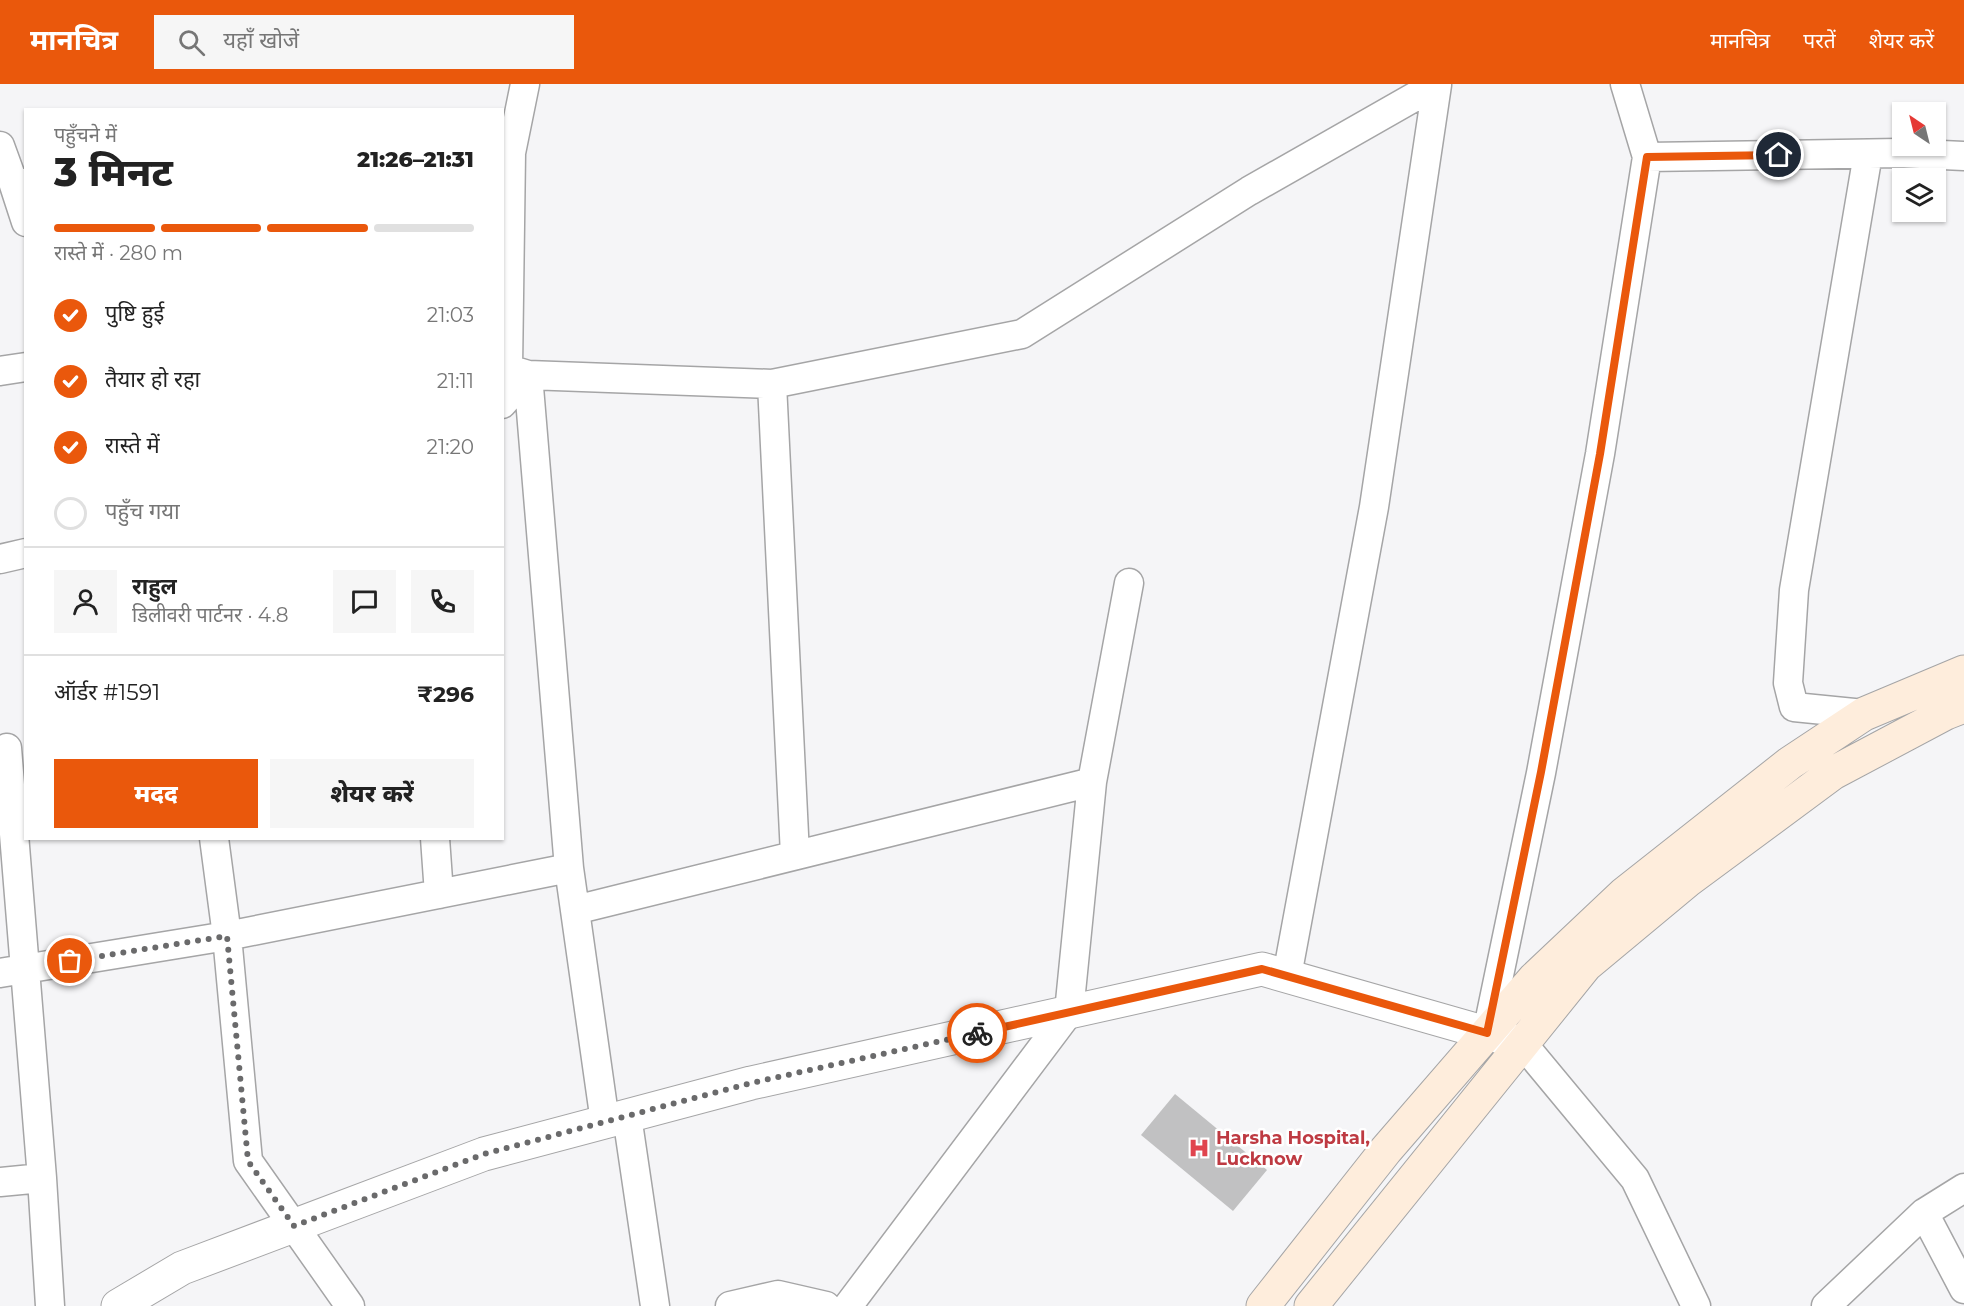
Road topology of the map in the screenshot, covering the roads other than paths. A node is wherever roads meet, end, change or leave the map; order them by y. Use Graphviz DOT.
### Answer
graph roads {
  1 [pos="525,84"];
  2 [pos="1624,84"];
  3 [pos="1437,85"];
  4 [pos="0,146"];
  5 [pos="1868,154"];
  6 [pos="1964,156"];
  7 [pos="1647,157"];
  8 [pos="19,182"];
  9 [pos="24,211"];
  10 [pos="24,367"];
  11 [pos="513,370"];
  12 [pos="0,371"];
  13 [pos="772,384"];
  14 [pos="504,398"];
  15 [pos="24,553"];
  16 [pos="0,559"];
  17 [pos="1129,583"];
  18 [pos="1964,672"];
  19 [pos="1964,706"];
  20 [pos="1864,714"];
  21 [pos="11,747"];
  22 [pos="1092,782"];
  23 [pos="214,840"];
  24 [pos="435,840"];
  25 [pos="795,855"];
  26 [pos="569,868"];
  27 [pos="439,894"];
  28 [pos="575,910"];
  29 [pos="227,936"];
  30 [pos="13,970"];
  31 [pos="1287,976"];
  32 [pos="1069,1012"];
  33 [pos="1487,1033"];
  34 [pos="1522,1043"];
  35 [pos="616,1119"];
  36 [pos="42,1178"];
  37 [pos="0,1182"];
  38 [pos="1964,1188"];
  39 [pos="1924,1213"];
  40 [pos="294,1226"];
  41 [pos="1964,1289"];
  42 [pos="50,1306"];
  43 [pos="117,1306"];
  44 [pos="350,1306"];
  45 [pos="655,1306"];
  46 [pos="730,1306"];
  47 [pos="826,1306"];
  48 [pos="848,1306"];
  49 [pos="1263,1306"];
  50 [pos="1311,1306"];
  51 [pos="1696,1306"];
  52 [pos="1826,1306"];
  1 -- 11 [label="street"];
  2 -- 7 [label="street"];
  3 -- 13 [label="street"];
  3 -- 31 [label="street"];
  4 -- 8 [label="street"];
  5 -- 6 [label="street"];
  5 -- 7 [label="street"];
  5 -- 20 [label="street"];
  7 -- 33 [label="street"];
  8 -- 9 [label="street"];
  10 -- 12 [label="street"];
  11 -- 13 [label="street"];
  11 -- 14 [label="street"];
  11 -- 26 [label="street"];
  13 -- 25 [label="street"];
  15 -- 16 [label="street"];
  17 -- 22 [label="street"];
  18 -- 20 [label="main road"];
  19 -- 34 [label="main road"];
  20 -- 33 [label="main road"];
  21 -- 30 [label="street"];
  22 -- 25 [label="street"];
  22 -- 32 [label="street"];
  23 -- 29 [label="street"];
  24 -- 27 [label="street"];
  25 -- 28 [label="street"];
  26 -- 27 [label="street"];
  26 -- 28 [label="street"];
  27 -- 29 [label="street"];
  28 -- 35 [label="street"];
  29 -- 30 [label="street"];
  29 -- 40 [label="street"];
  30 -- 36 [label="street"];
  31 -- 32 [label="street"];
  31 -- 33 [label="street"];
  32 -- 35 [label="street"];
  32 -- 48 [label="street"];
  33 -- 34 [label="street"];
  33 -- 49 [label="main road"];
  34 -- 50 [label="main road"];
  34 -- 51 [label="street"];
  35 -- 40 [label="street"];
  35 -- 45 [label="street"];
  36 -- 37 [label="street"];
  36 -- 42 [label="street"];
  38 -- 39 [label="street"];
  39 -- 41 [label="street"];
  39 -- 52 [label="street"];
  40 -- 43 [label="street"];
  40 -- 44 [label="street"];
  46 -- 47 [label="street"];
}
